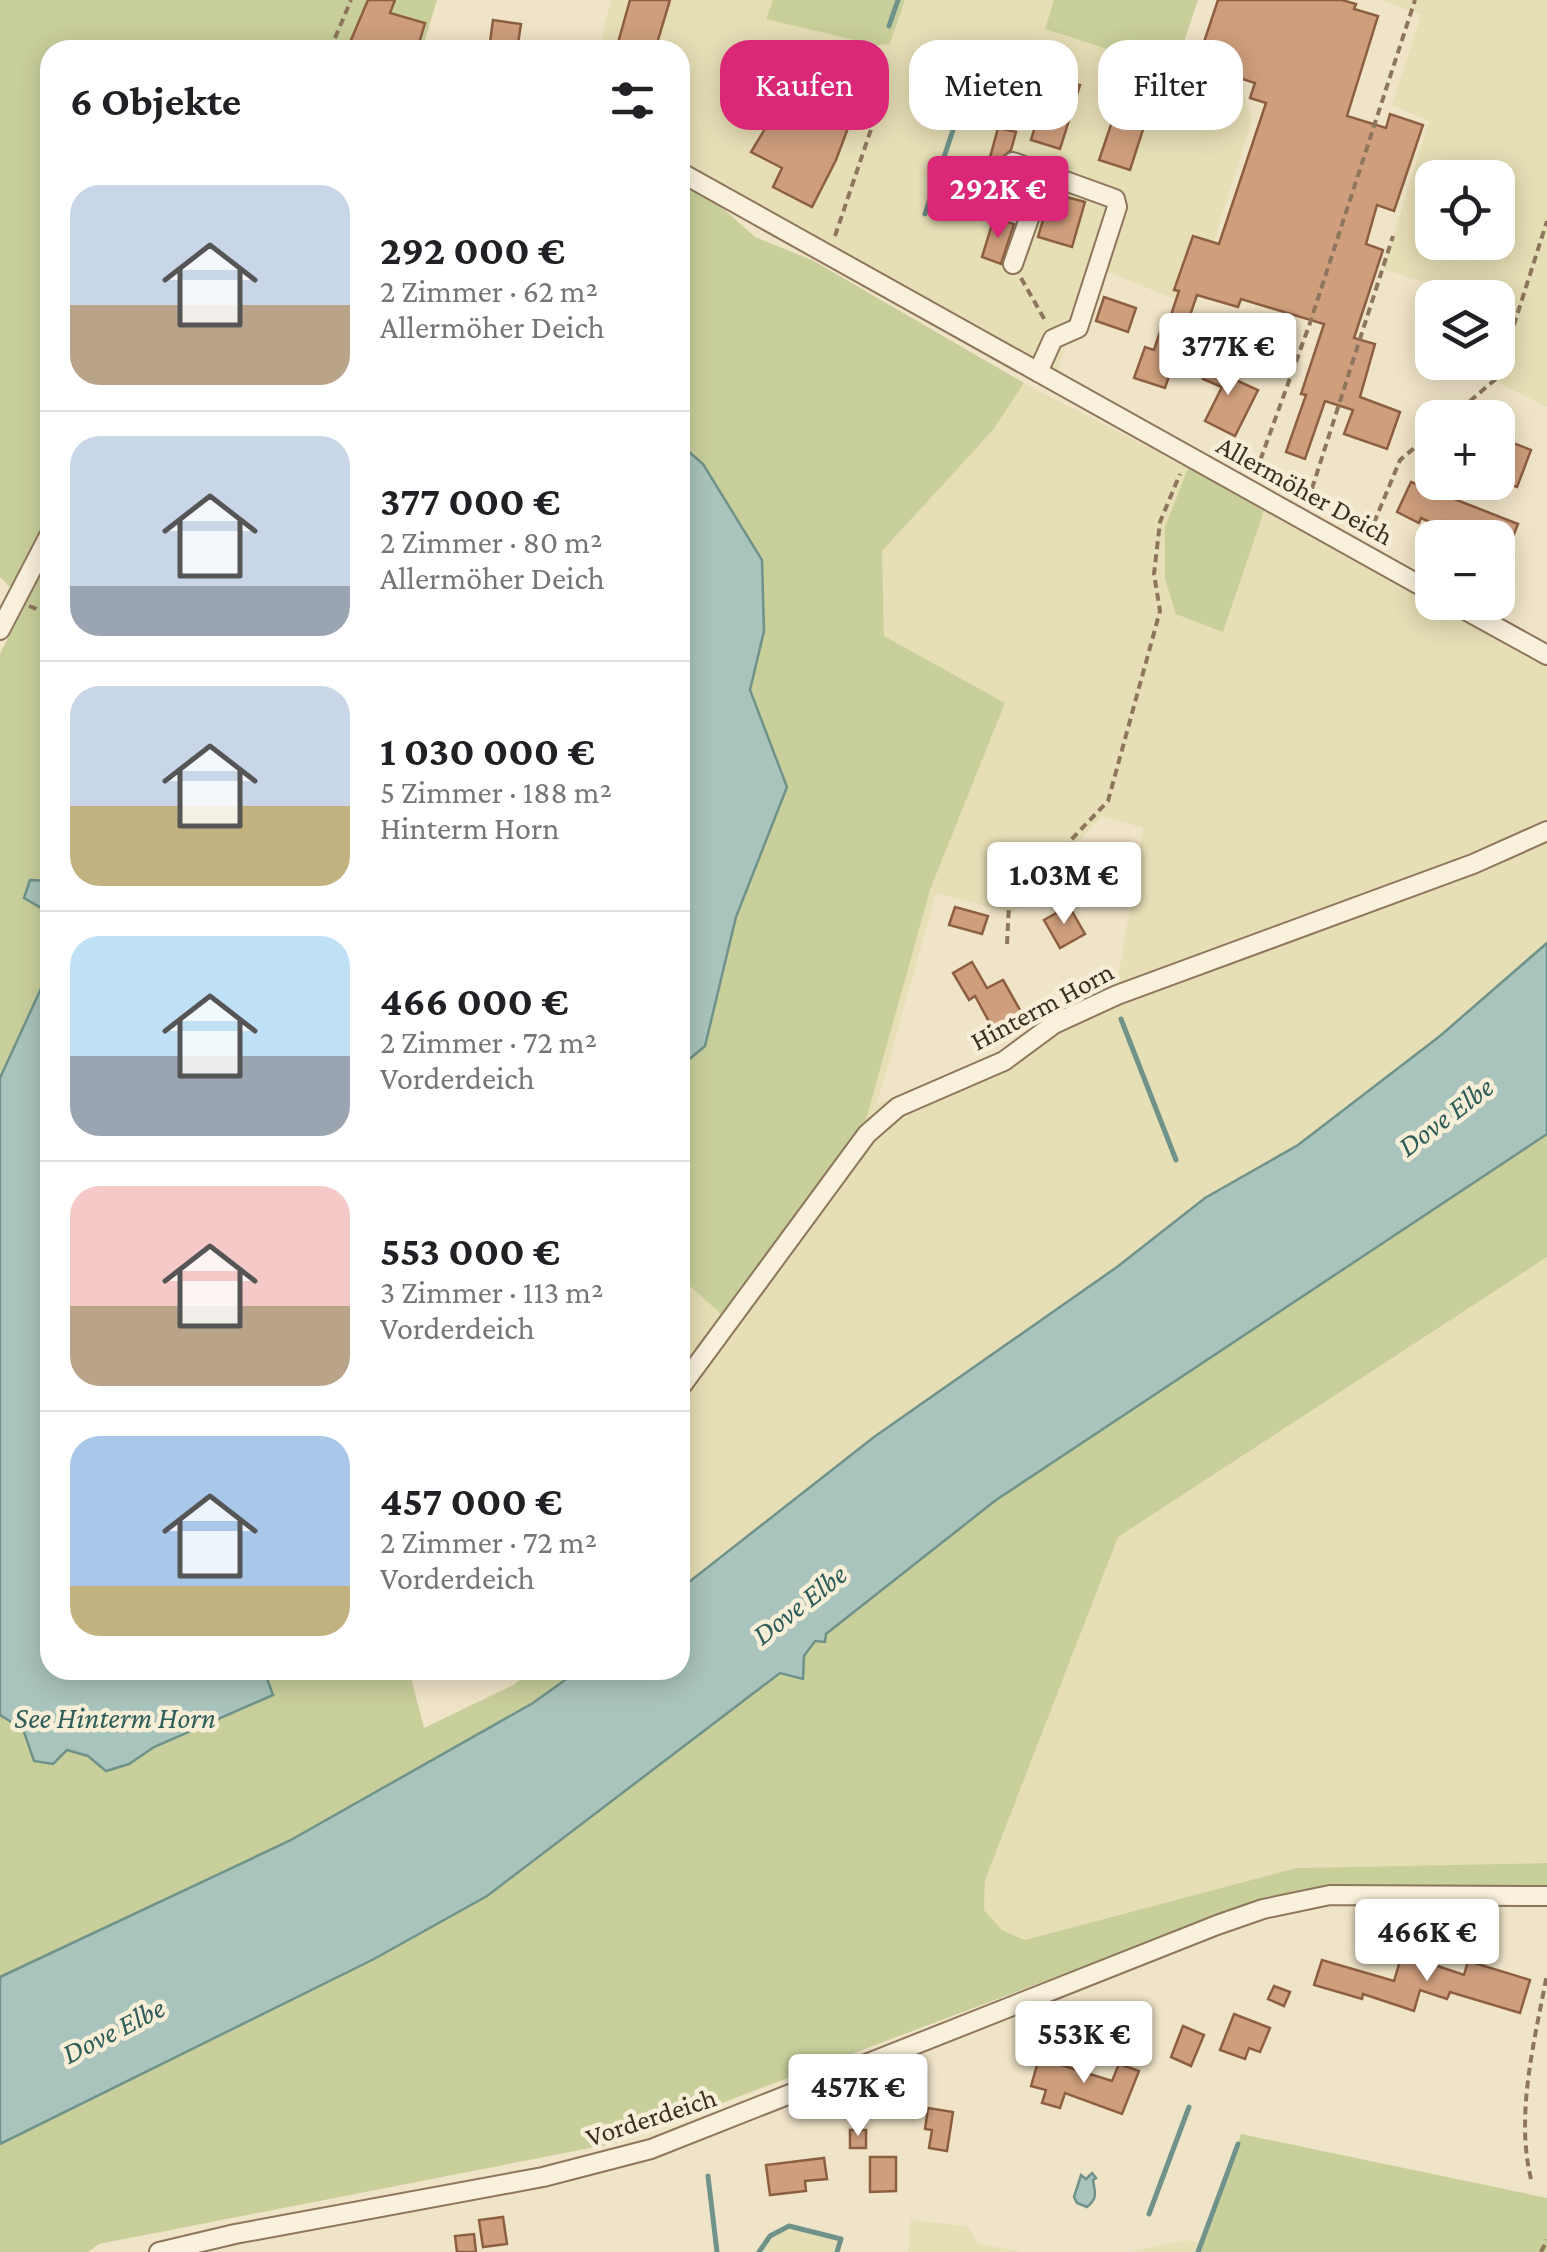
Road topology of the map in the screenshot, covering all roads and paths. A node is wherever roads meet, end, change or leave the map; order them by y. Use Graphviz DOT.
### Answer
graph roads {
  1 [pos="351,0"];
  2 [pos="1415,0"];
  3 [pos="334,40"];
  4 [pos="871,130"];
  5 [pos="1013,162"];
  6 [pos="1045,174"];
  7 [pos="690,178"];
  8 [pos="1547,221"];
  9 [pos="1393,236"];
  10 [pos="828,255"];
  11 [pos="1013,264"];
  12 [pos="1053,339"];
  13 [pos="1038,372"];
  14 [pos="1471,400"];
  15 [pos="1415,447"];
  16 [pos="1188,455"];
  17 [pos="1250,490"];
  18 [pos="1302,520"];
  19 [pos="40,553"];
  20 [pos="1362,553"];
  21 [pos="1415,583"];
  22 [pos="1484,620"];
  23 [pos="0,630"];
  24 [pos="1547,655"];
  25 [pos="1547,832"];
  26 [pos="1007,944"];
  27 [pos="690,1374"];
  28 [pos="1547,1896"];
  29 [pos="1547,1974"];
  30 [pos="1531,2179"];
  31 [pos="1547,2240"];
  32 [pos="159,2252"];
  33 [pos="1541,2252"];
  1 -- 3 [label="path"];
  2 -- 17 [label="path"];
  4 -- 10 [label="path"];
  5 -- 6 [label="street"];
  6 -- 11 [label="street"];
  6 -- 12 [label="street"];
  7 -- 10 [label="street, Allermöher Deich"];
  8 -- 14 [label="path"];
  9 -- 18 [label="path"];
  10 -- 13 [label="street, Allermöher Deich"];
  11 -- 12 [label="path"];
  12 -- 13 [label="street"];
  13 -- 16 [label="street, Allermöher Deich"];
  15 -- 20 [label="path"];
  16 -- 17 [label="street, Allermöher Deich"];
  16 -- 26 [label="path"];
  17 -- 18 [label="street, Allermöher Deich"];
  18 -- 20 [label="street, Allermöher Deich"];
  19 -- 23 [label="street"];
  20 -- 21 [label="street, Allermöher Deich"];
  22 -- 24 [label="street"];
  25 -- 27 [label="street, Hinterm Horn"];
  28 -- 32 [label="street, Vorderdeich"];
  29 -- 30 [label="path"];
  31 -- 33 [label="path"];
}
